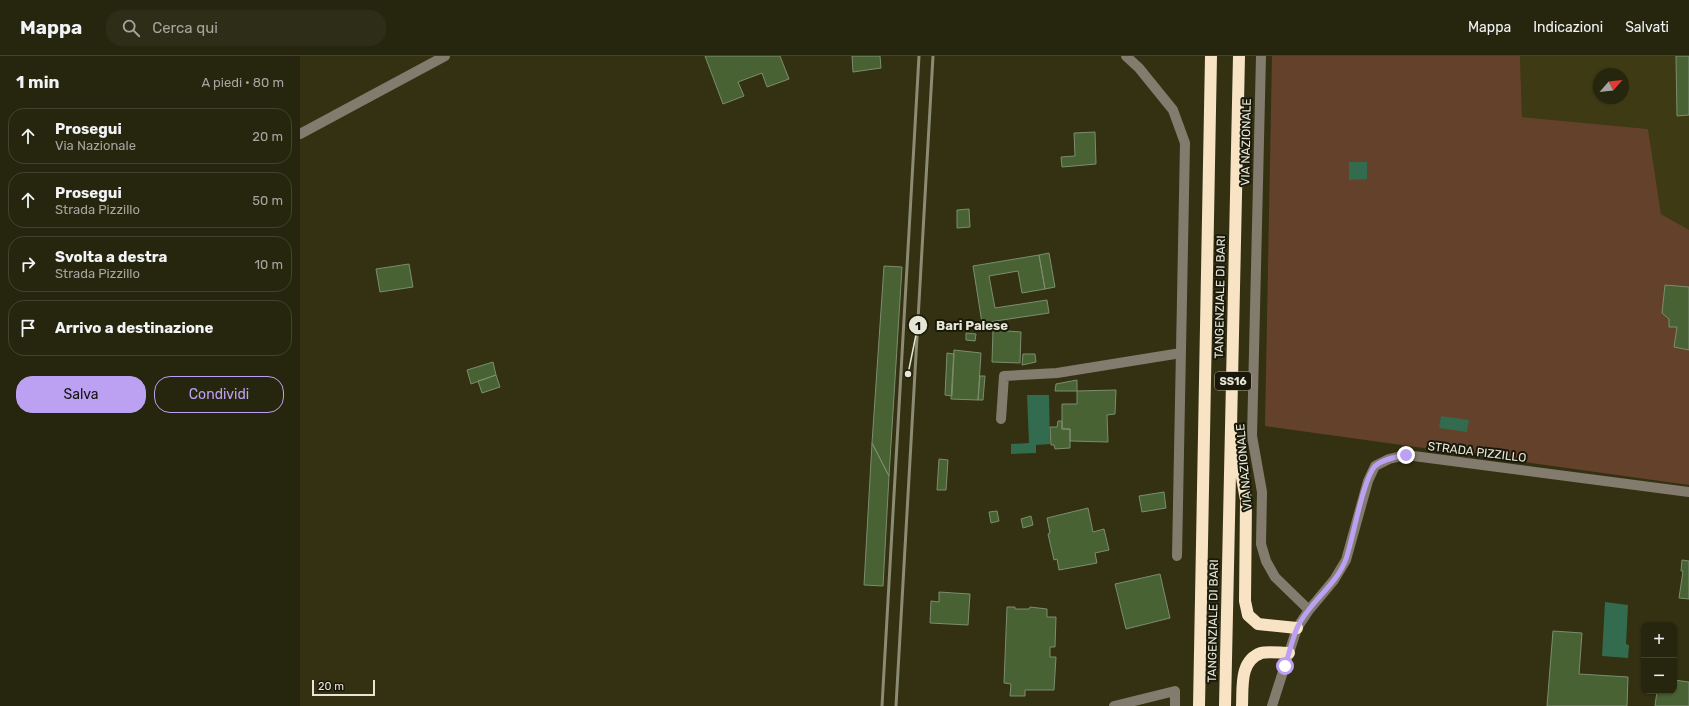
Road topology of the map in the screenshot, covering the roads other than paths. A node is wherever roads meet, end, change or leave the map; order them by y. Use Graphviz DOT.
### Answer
graph roads {
  1 [pos="445,56"];
  2 [pos="1126,56"];
  3 [pos="1211,56"];
  4 [pos="1239,56"];
  5 [pos="1261,56"];
  6 [pos="300,134"];
  7 [pos="1181,353"];
  8 [pos="1001,419"];
  9 [pos="1232,422"];
  10 [pos="1689,492"];
  11 [pos="1177,556"];
  12 [pos="1309,610"];
  13 [pos="1297,628"];
  14 [pos="1289,653"];
  15 [pos="1114,706"];
  16 [pos="1174,706"];
  17 [pos="1199,706"];
  18 [pos="1225,706"];
  19 [pos="1242,706"];
  20 [pos="1272,706"];
  1 -- 6 [label="street"];
  2 -- 7 [label="street"];
  3 -- 17 [label="highway, TANGENZIALE DI BARI / SS16"];
  4 -- 9 [label="highway, TANGENZIALE DI BARI / SS16"];
  5 -- 12 [label="street, VIA NAZIONALE"];
  7 -- 8 [label="street"];
  7 -- 11 [label="street"];
  9 -- 13 [label="highway"];
  9 -- 18 [label="highway, TANGENZIALE DI BARI / SS16"];
  10 -- 12 [label="street, STRADA PIZZILLO"];
  12 -- 13 [label="street"];
  13 -- 14 [label="street"];
  14 -- 19 [label="highway"];
  14 -- 20 [label="street"];
  15 -- 16 [label="street"];
}
